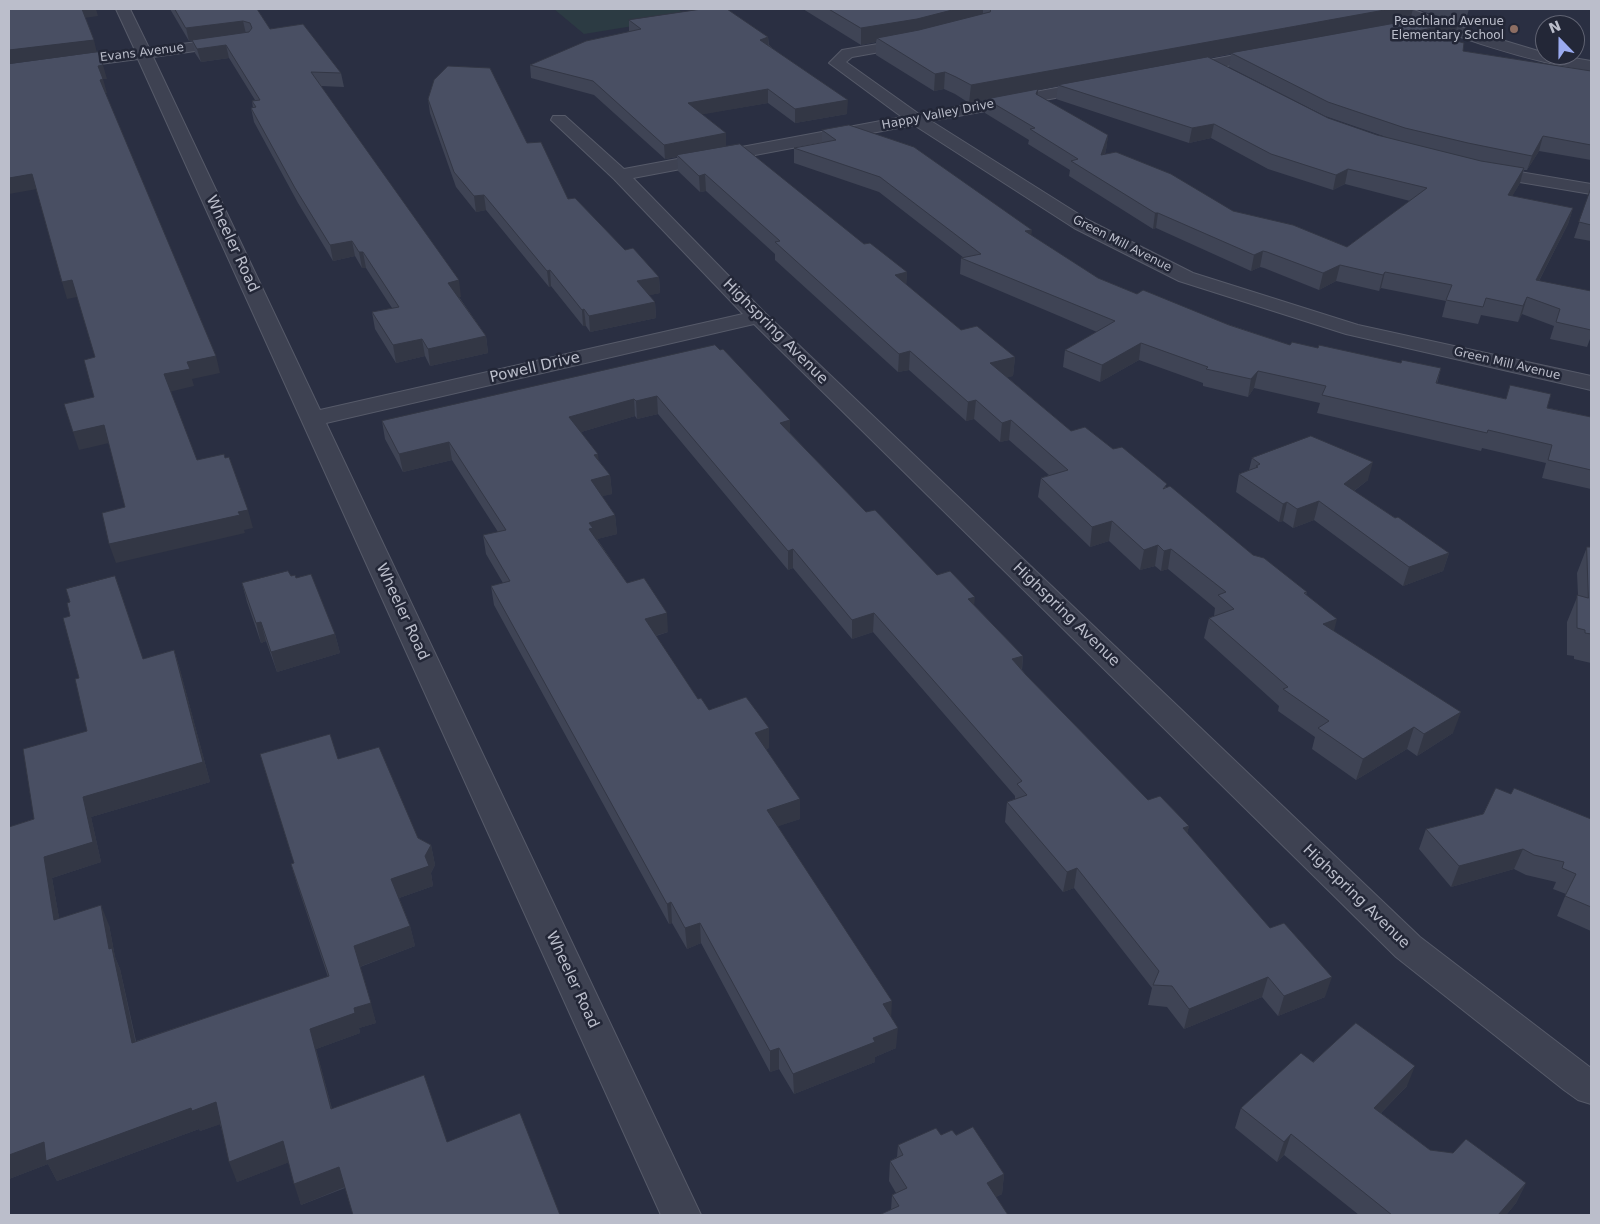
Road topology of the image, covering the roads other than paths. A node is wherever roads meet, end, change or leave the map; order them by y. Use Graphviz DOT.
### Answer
graph roads {
  1 [pos="123,9"];
  2 [pos="1399,9"];
  3 [pos="1434,22"];
  4 [pos="1406,28"];
  5 [pos="927,39"];
  6 [pos="246,40"];
  7 [pos="1283,51"];
  8 [pos="144,52"];
  9 [pos="1209,65"];
  10 [pos="1591,66"];
  11 [pos="9,71"];
  12 [pos="1170,72"];
  13 [pos="1234,78"];
  14 [pos="1111,83"];
  15 [pos="916,119"];
  16 [pos="559,120"];
  17 [pos="1468,167"];
  18 [pos="620,175"];
  19 [pos="1591,189"];
  20 [pos="758,317"];
  21 [pos="1591,383"];
  22 [pos="312,419"];
  23 [pos="1591,1088"];
  24 [pos="681,1215"];
  1 -- 8 [label="street, Wheeler Road"];
  2 -- 3 [label="street"];
  3 -- 4 [label="street"];
  3 -- 10 [label="street"];
  5 -- 15 [label="street, Green Mill Avenue"];
  6 -- 8 [label="street, Evans Avenue"];
  7 -- 9 [label="street"];
  8 -- 11 [label="street, Evans Avenue"];
  8 -- 22 [label="street, Wheeler Road"];
  9 -- 12 [label="street"];
  9 -- 13 [label="street"];
  14 -- 15 [label="street, Happy Valley Drive"];
  15 -- 18 [label="street, Happy Valley Drive"];
  15 -- 21 [label="street, Green Mill Avenue"];
  16 -- 18 [label="street, Highspring Avenue"];
  17 -- 19 [label="street"];
  18 -- 20 [label="street, Highspring Avenue"];
  20 -- 22 [label="street, Powell Drive"];
  20 -- 23 [label="street, Highspring Avenue"];
  22 -- 24 [label="street, Wheeler Road"];
}
